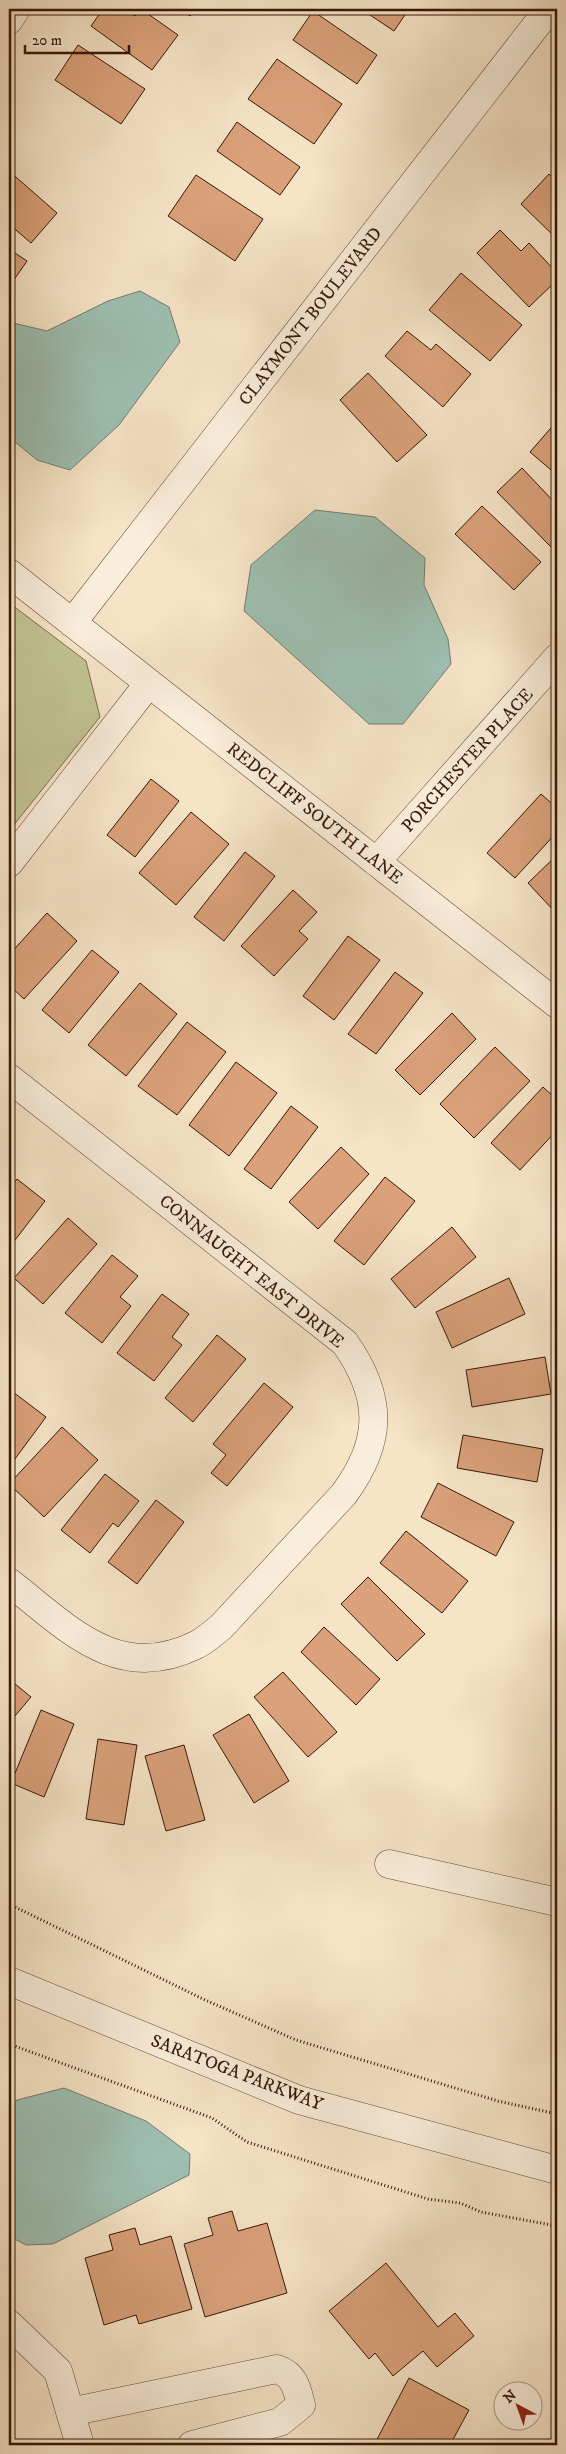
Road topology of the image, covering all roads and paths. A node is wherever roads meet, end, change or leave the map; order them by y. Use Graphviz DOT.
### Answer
graph roads {
  1 [pos="16,9"];
  2 [pos="549,9"];
  3 [pos="9,20"];
  4 [pos="9,574"];
  5 [pos="72,623"];
  6 [pos="557,658"];
  7 [pos="149,683"];
  8 [pos="376,862"];
  9 [pos="9,863"];
  10 [pos="557,1004"];
  11 [pos="9,1078"];
  12 [pos="9,1582"];
  13 [pos="389,1864"];
  14 [pos="557,1902"];
  15 [pos="9,1904"];
  16 [pos="9,1981"];
  17 [pos="9,2044"];
  18 [pos="557,2114"];
  19 [pos="557,2170"];
  20 [pos="557,2226"];
  21 [pos="9,2324"];
  22 [pos="70,2412"];
  23 [pos="80,2445"];
  24 [pos="192,2445"];
  1 -- 3 [label="street"];
  2 -- 5 [label="street, CLAYMONT BOULEVARD"];
  4 -- 5 [label="street, REDCLIFF SOUTH LANE"];
  5 -- 7 [label="street, REDCLIFF SOUTH LANE"];
  6 -- 8 [label="street, PORCHESTER PLACE"];
  7 -- 8 [label="street, REDCLIFF SOUTH LANE"];
  7 -- 9 [label="street"];
  8 -- 10 [label="street, REDCLIFF SOUTH LANE"];
  11 -- 12 [label="street, CONNAUGHT EAST DRIVE"];
  13 -- 14 [label="street"];
  15 -- 18 [label="path"];
  16 -- 19 [label="street, SARATOGA PARKWAY"];
  17 -- 20 [label="path"];
  21 -- 22 [label="street"];
  22 -- 23 [label="street"];
  22 -- 24 [label="street"];
}
